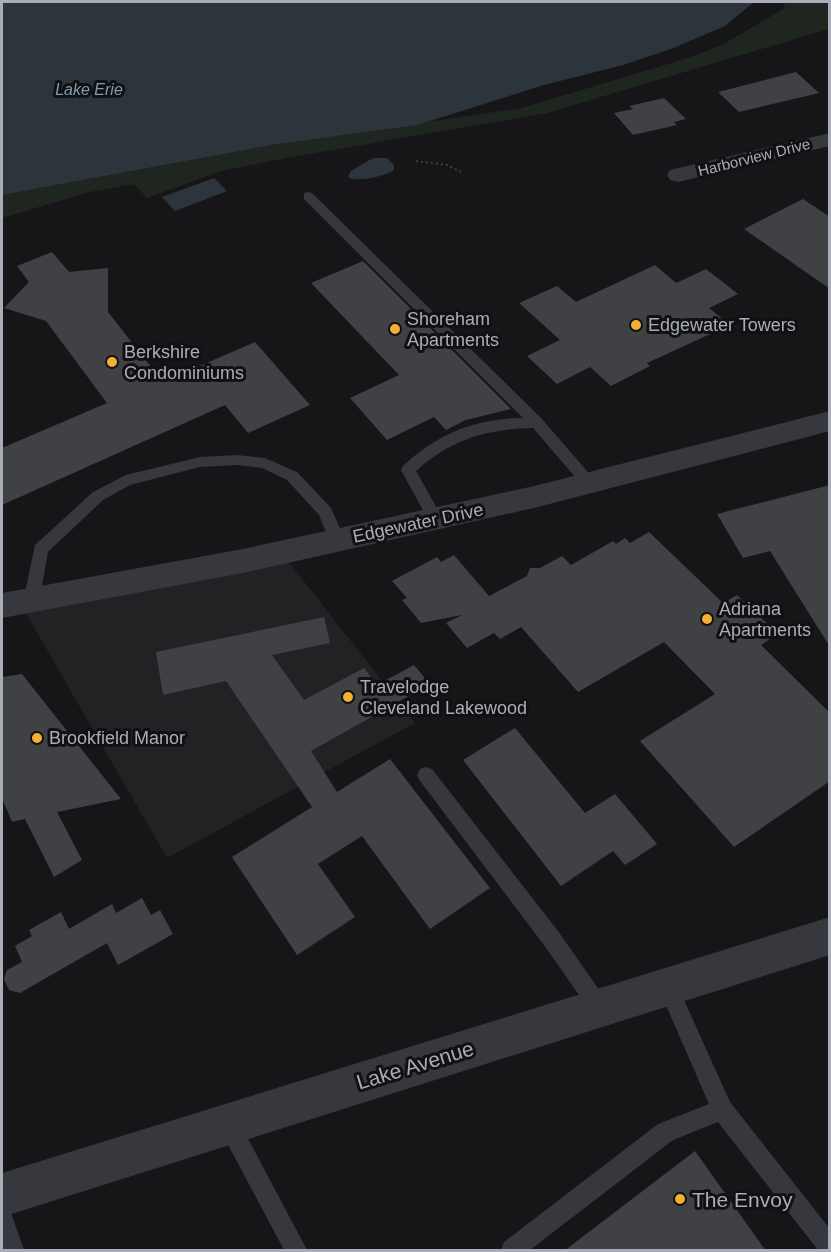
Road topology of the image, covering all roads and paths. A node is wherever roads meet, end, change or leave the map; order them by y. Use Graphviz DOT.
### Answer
graph roads {
  1 [pos="830,139"];
  2 [pos="416,161"];
  3 [pos="462,172"];
  4 [pos="678,176"];
  5 [pos="308,196"];
  6 [pos="830,421"];
  7 [pos="537,423"];
  8 [pos="588,482"];
  9 [pos="435,519"];
  10 [pos="337,540"];
  11 [pos="31,602"];
  12 [pos="2,606"];
  13 [pos="426,775"];
  14 [pos="830,936"];
  15 [pos="668,987"];
  16 [pos="600,1008"];
  17 [pos="722,1110"];
  18 [pos="228,1124"];
  19 [pos="2,1195"];
  20 [pos="2,1218"];
  21 [pos="830,1248"];
  22 [pos="13,1251"];
  23 [pos="296,1251"];
  24 [pos="512,1251"];
  1 -- 4 [label="street, Harborview Drive"];
  2 -- 3 [label="path"];
  5 -- 7 [label="lane"];
  6 -- 8 [label="street, Edgewater Drive"];
  7 -- 8 [label="lane"];
  7 -- 9 [label="lane"];
  8 -- 9 [label="street, Edgewater Drive"];
  9 -- 10 [label="street, Edgewater Drive"];
  10 -- 11 [label="street, Edgewater Drive"];
  10 -- 11 [label="lane"];
  11 -- 12 [label="street, Edgewater Drive"];
  13 -- 16 [label="lane"];
  14 -- 15 [label="street, Lake Avenue"];
  15 -- 16 [label="street, Lake Avenue"];
  15 -- 17 [label="lane"];
  16 -- 18 [label="street, Lake Avenue"];
  17 -- 21 [label="lane"];
  17 -- 24 [label="lane"];
  18 -- 19 [label="street, Lake Avenue"];
  18 -- 23 [label="lane"];
  20 -- 22 [label="lane"];
}
